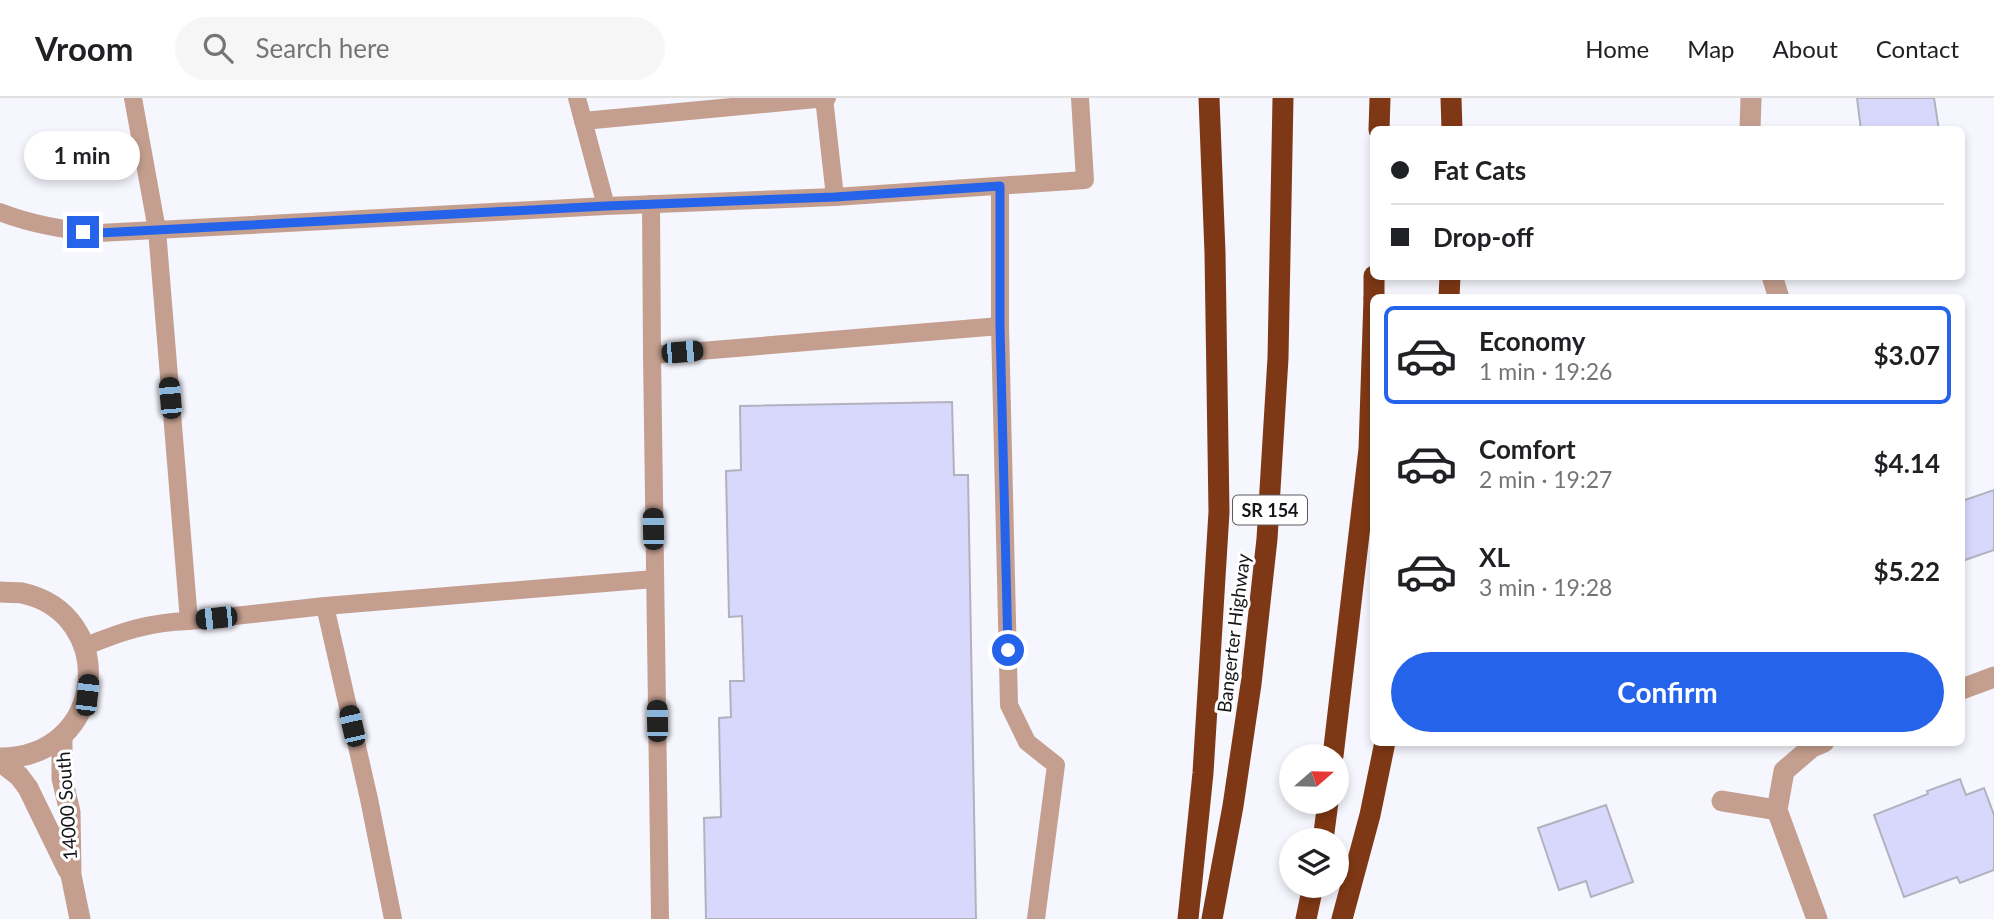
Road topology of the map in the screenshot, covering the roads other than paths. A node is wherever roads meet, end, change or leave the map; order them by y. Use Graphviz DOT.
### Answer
graph roads {
  1 [pos="133,98"];
  2 [pos="577,98"];
  3 [pos="825,98"];
  4 [pos="1080,98"];
  5 [pos="1209,98"];
  6 [pos="1283,98"];
  7 [pos="1380,98"];
  8 [pos="1451,98"];
  9 [pos="1751,98"];
  10 [pos="583,121"];
  11 [pos="1379,126"];
  12 [pos="1452,126"];
  13 [pos="1750,126"];
  14 [pos="1000,186"];
  15 [pos="835,197"];
  16 [pos="652,204"];
  17 [pos="606,206"];
  18 [pos="0,212"];
  19 [pos="157,230"];
  20 [pos="1000,326"];
  21 [pos="652,355"];
  22 [pos="1370,419"];
  23 [pos="654,579"];
  24 [pos="0,592"];
  25 [pos="325,606"];
  26 [pos="189,621"];
  27 [pos="84,647"];
  28 [pos="1994,677"];
  29 [pos="1965,688"];
  30 [pos="62,737"];
  31 [pos="1334,744"];
  32 [pos="1384,746"];
  33 [pos="1814,746"];
  34 [pos="0,759"];
  35 [pos="1722,801"];
  36 [pos="1777,810"];
  37 [pos="71,875"];
  38 [pos="1310,898"];
  39 [pos="80,919"];
  40 [pos="393,919"];
  41 [pos="660,919"];
  42 [pos="1037,919"];
  43 [pos="1188,919"];
  44 [pos="1212,919"];
  45 [pos="1306,919"];
  46 [pos="1342,919"];
  47 [pos="1817,919"];
  1 -- 19 [label="lane"];
  2 -- 10 [label="lane"];
  3 -- 10 [label="lane"];
  3 -- 15 [label="lane"];
  4 -- 14 [label="lane"];
  5 -- 43 [label="highway"];
  6 -- 44 [label="highway, Bangerter Highway / SR 154"];
  7 -- 11 [label="highway"];
  8 -- 12 [label="highway"];
  9 -- 13 [label="street"];
  10 -- 17 [label="lane"];
  14 -- 15 [label="lane"];
  14 -- 20 [label="lane"];
  15 -- 16 [label="lane"];
  16 -- 17 [label="lane"];
  16 -- 21 [label="lane"];
  17 -- 19 [label="lane"];
  18 -- 19 [label="lane"];
  19 -- 26 [label="lane"];
  20 -- 21 [label="lane"];
  20 -- 42 [label="lane"];
  21 -- 23 [label="lane"];
  22 -- 31 [label="highway"];
  23 -- 25 [label="lane"];
  23 -- 41 [label="lane"];
  24 -- 27 [label="street"];
  25 -- 26 [label="lane"];
  25 -- 40 [label="lane"];
  26 -- 27 [label="lane"];
  27 -- 30 [label="street"];
  28 -- 29 [label="street"];
  30 -- 34 [label="street"];
  30 -- 37 [label="street, 14000 South"];
  32 -- 46 [label="highway"];
  33 -- 36 [label="street"];
  34 -- 37 [label="street, 14000 South"];
  35 -- 36 [label="street"];
  36 -- 47 [label="street"];
  37 -- 39 [label="street, 14000 South"];
  38 -- 45 [label="highway"];
}
